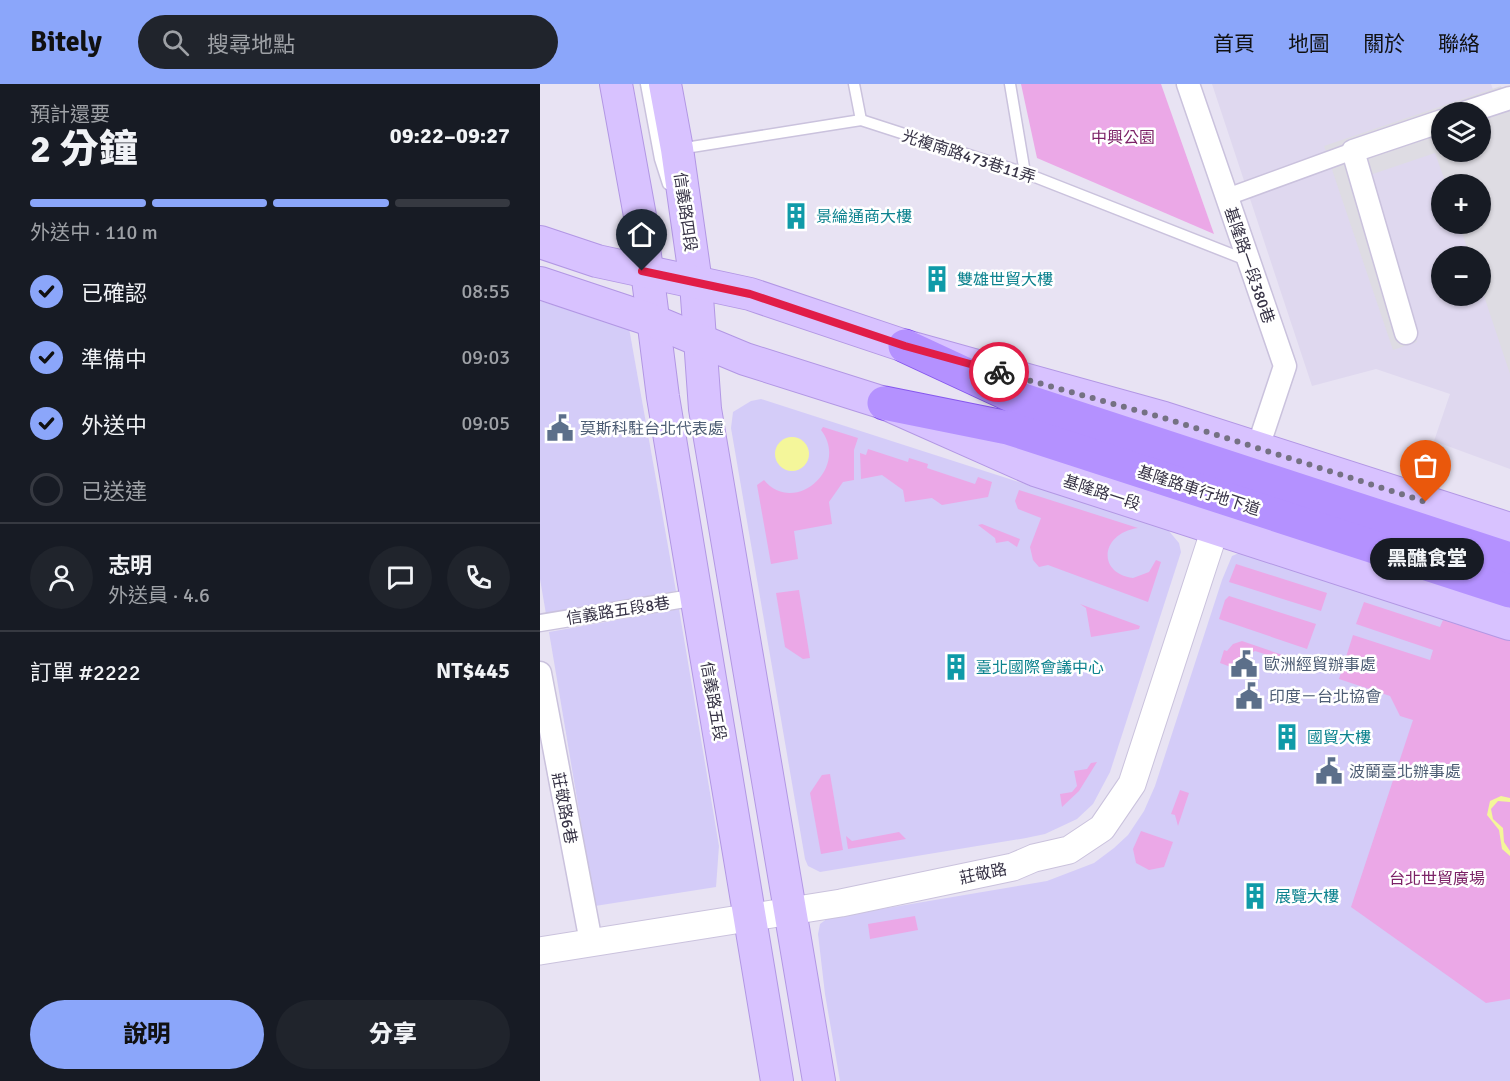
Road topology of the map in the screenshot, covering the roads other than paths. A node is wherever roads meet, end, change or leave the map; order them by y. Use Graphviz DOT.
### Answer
graph roads {
  1 [pos="616,84"];
  2 [pos="646,84"];
  3 [pos="665,84"];
  4 [pos="854,84"];
  5 [pos="1010,84"];
  6 [pos="1188,84"];
  7 [pos="1510,98"];
  8 [pos="1491,104"];
  9 [pos="861,120"];
  10 [pos="1431,125"];
  11 [pos="677,149"];
  12 [pos="1353,151"];
  13 [pos="1025,173"];
  14 [pos="1227,197"];
  15 [pos="540,242"];
  16 [pos="1249,261"];
  17 [pos="647,272"];
  18 [pos="540,283"];
  19 [pos="696,283"];
  20 [pos="651,320"];
  21 [pos="1406,333"];
  22 [pos="701,340"];
  23 [pos="905,346"];
  24 [pos="884,403"];
  25 [pos="1257,447"];
  26 [pos="1215,529"];
  27 [pos="1510,530"];
  28 [pos="1510,559"];
  29 [pos="1510,591"];
  30 [pos="697,597"];
  31 [pos="540,623"];
  32 [pos="1510,624"];
  33 [pos="540,673"];
  34 [pos="790,911"];
  35 [pos="750,917"];
  36 [pos="591,942"];
  37 [pos="540,951"];
  38 [pos="777,1081"];
  39 [pos="819,1081"];
  1 -- 17 [label="main road"];
  2 -- 19 [label="lane"];
  3 -- 11 [label="main road, 信義路四段"];
  4 -- 9 [label="lane"];
  5 -- 13 [label="lane"];
  6 -- 14 [label="street, 基隆路一段380巷"];
  7 -- 8 [label="street"];
  9 -- 11 [label="lane, 光複南路473巷11弄"];
  9 -- 13 [label="lane, 光複南路473巷11弄"];
  10 -- 12 [label="street"];
  11 -- 19 [label="main road, 信義路四段"];
  12 -- 14 [label="street"];
  12 -- 21 [label="street"];
  13 -- 16 [label="lane, 光複南路473巷11弄"];
  14 -- 16 [label="street, 基隆路一段380巷"];
  15 -- 17 [label="main road"];
  16 -- 25 [label="street, 基隆路一段380巷"];
  17 -- 19 [label="main road"];
  17 -- 20 [label="main road"];
  18 -- 20 [label="main road, 基隆路一段"];
  19 -- 22 [label="main road, 信義路四段"];
  19 -- 23 [label="main road"];
  20 -- 22 [label="main road, 基隆路一段"];
  20 -- 30 [label="main road, 信義路五段"];
  22 -- 24 [label="main road, 基隆路一段"];
  22 -- 34 [label="main road"];
  23 -- 25 [label="main road"];
  23 -- 28 [label="main road, 基隆路車行地下道"];
  24 -- 26 [label="main road, 基隆路一段"];
  24 -- 29 [label="main road, 基隆路車行地下道"];
  25 -- 27 [label="main road"];
  26 -- 32 [label="main road, 基隆路一段"];
  26 -- 34 [label="street, 莊敬路"];
  30 -- 31 [label="street, 信義路五段8巷"];
  30 -- 35 [label="main road, 信義路五段"];
  33 -- 36 [label="street, 莊敬路6巷"];
  34 -- 35 [label="street, 莊敬路"];
  34 -- 39 [label="main road"];
  35 -- 36 [label="street, 莊敬路"];
  35 -- 38 [label="main road, 信義路五段"];
  36 -- 37 [label="street, 莊敬路"];
}
